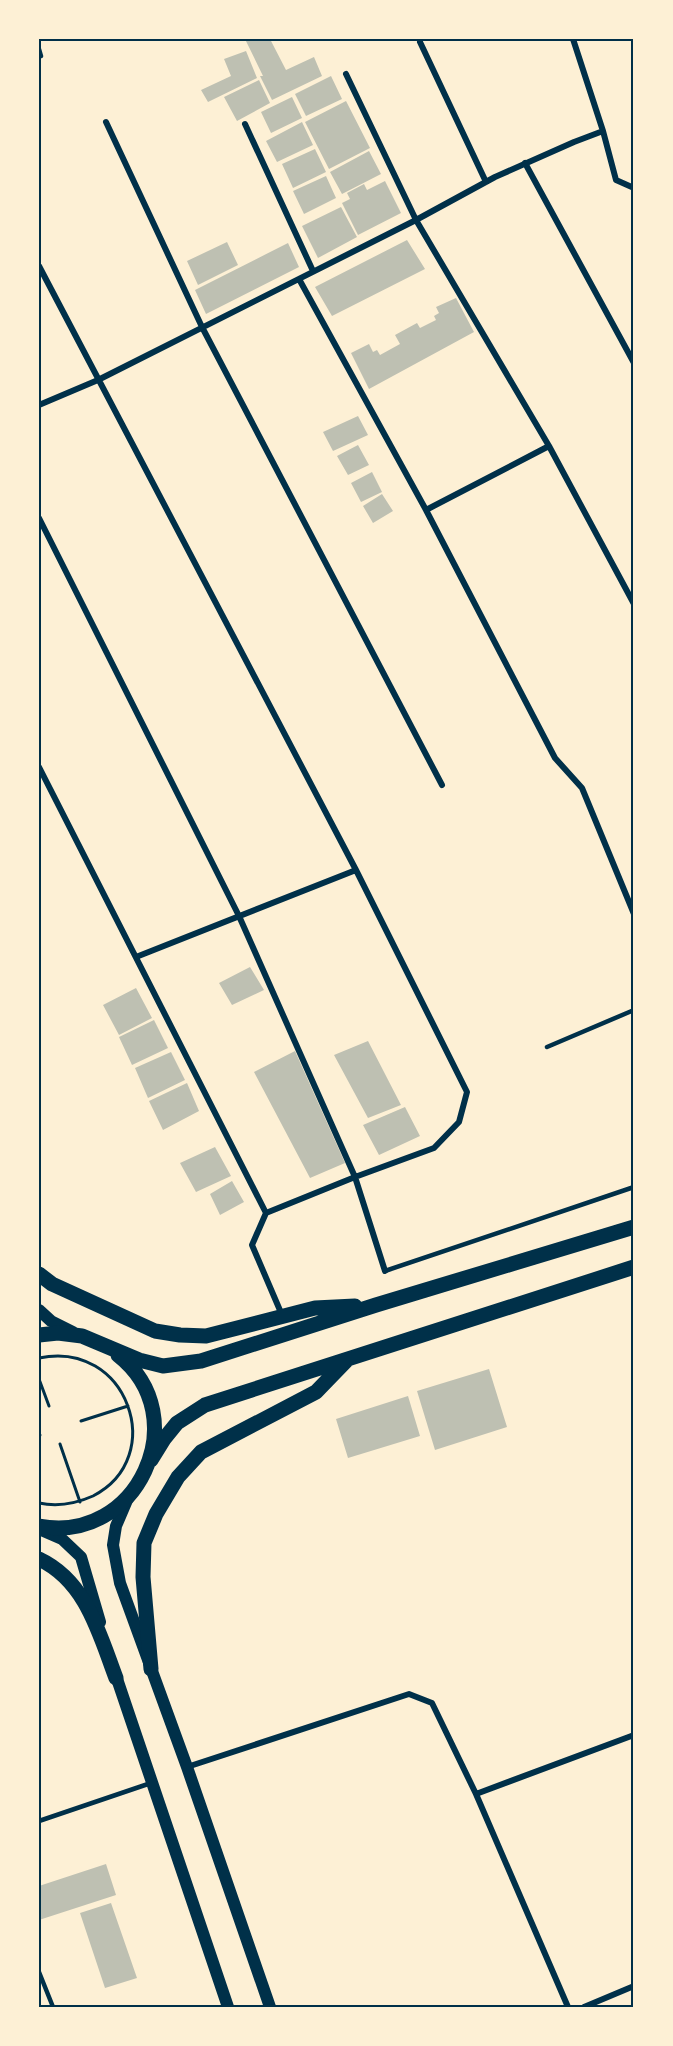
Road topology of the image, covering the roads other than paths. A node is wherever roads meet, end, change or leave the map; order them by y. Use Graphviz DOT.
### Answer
graph roads {
  1 [pos="573,39"];
  2 [pos="420,42"];
  3 [pos="39,49"];
  4 [pos="41,56"];
  5 [pos="345,74"];
  6 [pos="106,122"];
  7 [pos="245,124"];
  8 [pos="603,131"];
  9 [pos="525,163"];
  10 [pos="486,182"];
  11 [pos="634,188"];
  12 [pos="416,220"];
  13 [pos="39,266"];
  14 [pos="313,271"];
  15 [pos="299,279"];
  16 [pos="202,327"];
  17 [pos="634,363"];
  18 [pos="98,380"];
  19 [pos="39,405"];
  20 [pos="549,446"];
  21 [pos="426,510"];
  22 [pos="39,518"];
  23 [pos="634,604"];
  24 [pos="39,767"];
  25 [pos="442,785"];
  26 [pos="356,870"];
  27 [pos="634,914"];
  28 [pos="239,916"];
  29 [pos="136,957"];
  30 [pos="634,1010"];
  31 [pos="546,1047"];
  32 [pos="355,1177"];
  33 [pos="634,1187"];
  34 [pos="266,1213"];
  35 [pos="634,1227"];
  36 [pos="634,1267"];
  37 [pos="385,1270"];
  38 [pos="39,1274"];
  39 [pos="376,1305"];
  40 [pos="39,1310"];
  41 [pos="282,1316"];
  42 [pos="39,1335"];
  43 [pos="82,1336"];
  44 [pos="106,1346"];
  45 [pos="349,1359"];
  46 [pos="151,1460"];
  47 [pos="128,1498"];
  48 [pos="39,1528"];
  49 [pos="39,1558"];
  50 [pos="151,1669"];
  51 [pos="116,1678"];
  52 [pos="634,1735"];
  53 [pos="187,1767"];
  54 [pos="151,1783"];
  55 [pos="476,1794"];
  56 [pos="39,1821"];
  57 [pos="39,1972"];
  58 [pos="634,1986"];
  59 [pos="52,2007"];
  60 [pos="228,2007"];
  61 [pos="270,2007"];
  62 [pos="568,2007"];
  63 [pos="584,2007"];
  1 -- 8 [label="street"];
  2 -- 10 [label="street"];
  3 -- 4 [label="lane"];
  5 -- 12 [label="street"];
  6 -- 16 [label="street"];
  7 -- 14 [label="street"];
  8 -- 9 [label="street"];
  8 -- 11 [label="street"];
  9 -- 10 [label="street"];
  9 -- 17 [label="street"];
  10 -- 12 [label="street"];
  12 -- 14 [label="street"];
  12 -- 20 [label="street"];
  13 -- 18 [label="street"];
  14 -- 15 [label="street"];
  15 -- 16 [label="street"];
  15 -- 21 [label="street"];
  16 -- 18 [label="street"];
  16 -- 25 [label="street"];
  18 -- 19 [label="street"];
  18 -- 26 [label="street"];
  20 -- 21 [label="street"];
  20 -- 23 [label="street"];
  21 -- 27 [label="street"];
  22 -- 28 [label="street"];
  24 -- 29 [label="street"];
  26 -- 28 [label="street"];
  26 -- 32 [label="street"];
  28 -- 29 [label="street"];
  28 -- 32 [label="street"];
  29 -- 34 [label="street"];
  30 -- 31 [label="lane"];
  32 -- 34 [label="street"];
  32 -- 37 [label="street"];
  33 -- 37 [label="lane"];
  34 -- 41 [label="street"];
  35 -- 39 [label="main road"];
  36 -- 45 [label="main road"];
  38 -- 41 [label="main road"];
  39 -- 41 [label="main road"];
  39 -- 44 [label="main road"];
  40 -- 43 [label="main road"];
  42 -- 43 [label="main road"];
  43 -- 44 [label="main road"];
  44 -- 46 [label="main road"];
  45 -- 46 [label="main road"];
  45 -- 50 [label="main road"];
  46 -- 47 [label="main road"];
  47 -- 48 [label="main road"];
  47 -- 50 [label="main road"];
  48 -- 51 [label="main road"];
  49 -- 51 [label="main road"];
  50 -- 53 [label="main road"];
  51 -- 54 [label="main road"];
  52 -- 55 [label="street"];
  53 -- 55 [label="street"];
  53 -- 61 [label="main road"];
  54 -- 56 [label="lane"];
  54 -- 60 [label="main road"];
  55 -- 62 [label="street"];
  57 -- 59 [label="lane"];
  58 -- 63 [label="street"];
}
